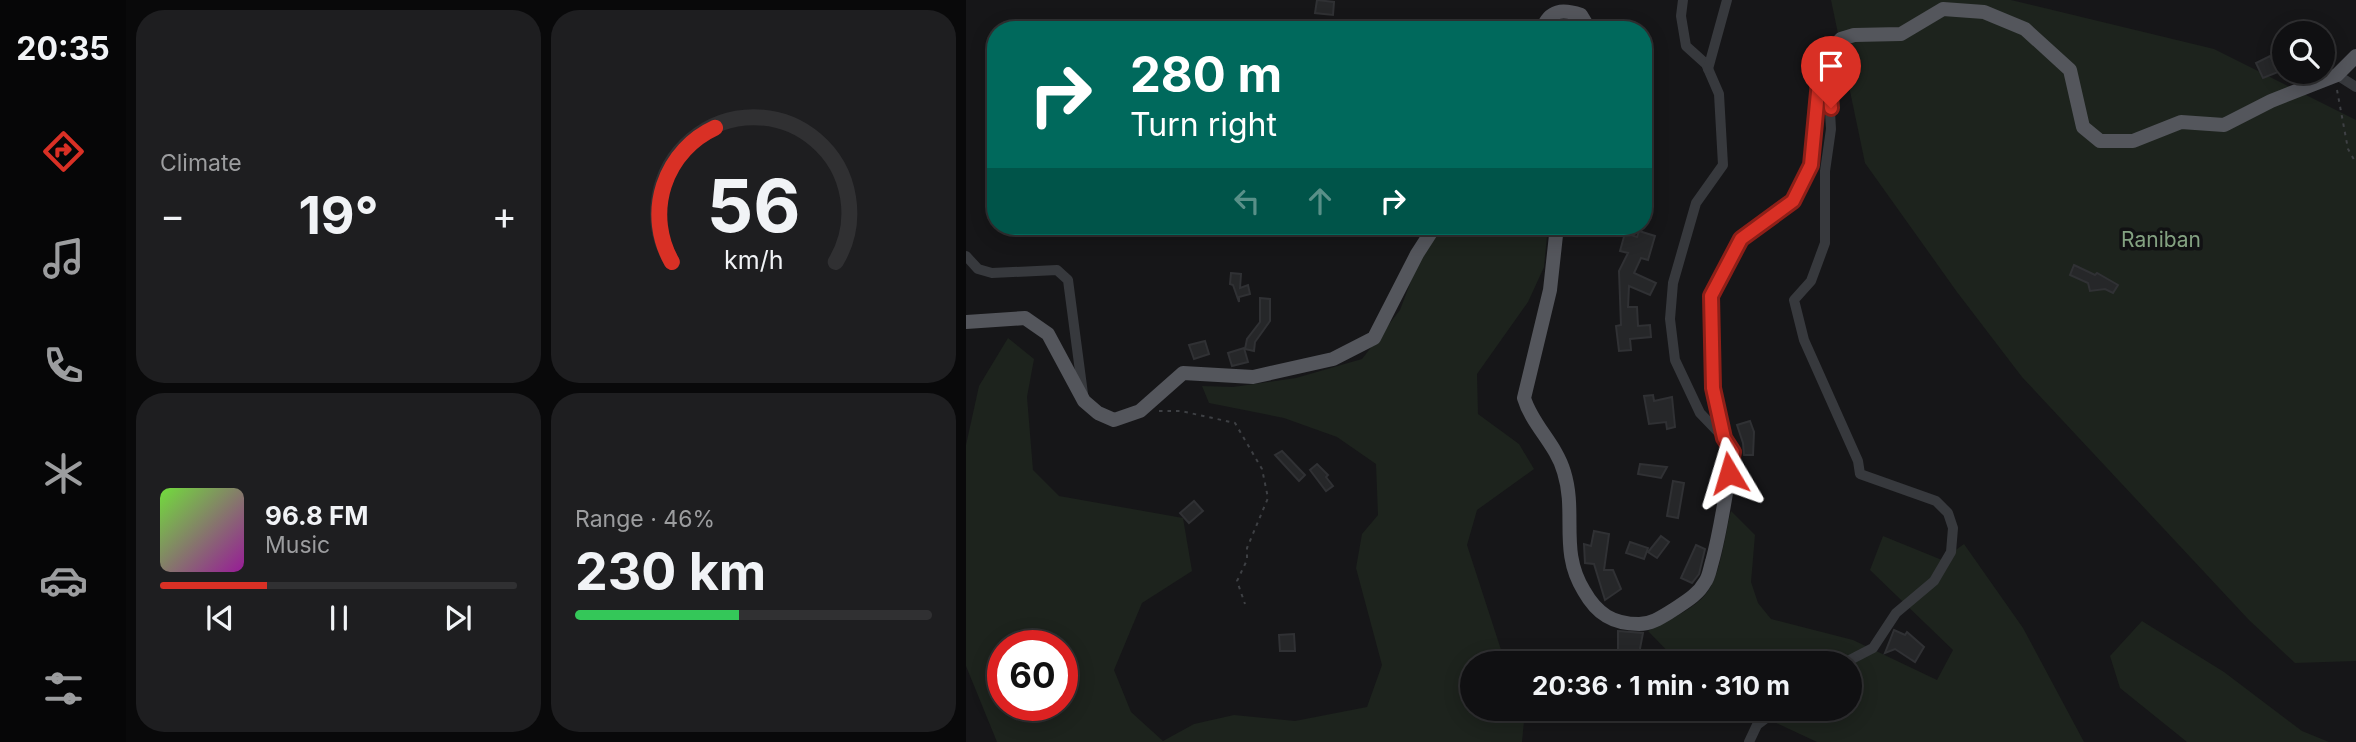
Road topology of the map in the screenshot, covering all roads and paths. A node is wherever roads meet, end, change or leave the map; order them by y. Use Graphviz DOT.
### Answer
graph roads {
  1 [pos="1683,0"];
  2 [pos="1727,0"];
  3 [pos="1546,21"];
  4 [pos="1585,21"];
  5 [pos="2356,56"];
  6 [pos="1827,60"];
  7 [pos="1708,69"];
  8 [pos="2337,75"];
  9 [pos="2356,87"];
  10 [pos="2356,163"];
  11 [pos="1429,235"];
  12 [pos="1556,235"];
  13 [pos="966,256"];
  14 [pos="966,322"];
  15 [pos="1084,401"];
  16 [pos="1140,411"];
  17 [pos="1724,438"];
  18 [pos="1245,604"];
  19 [pos="1862,654"];
  20 [pos="1762,721"];
  21 [pos="1749,742"];
  1 -- 7 [label="street"];
  2 -- 7 [label="street"];
  3 -- 4 [label="main road"];
  5 -- 8 [label="main road"];
  6 -- 8 [label="main road"];
  6 -- 17 [label="main road"];
  6 -- 19 [label="street"];
  7 -- 17 [label="street"];
  8 -- 9 [label="street"];
  8 -- 10 [label="path"];
  11 -- 16 [label="main road"];
  12 -- 17 [label="main road"];
  13 -- 15 [label="street"];
  14 -- 15 [label="main road"];
  15 -- 16 [label="main road"];
  16 -- 18 [label="path"];
  20 -- 21 [label="street"];
}
